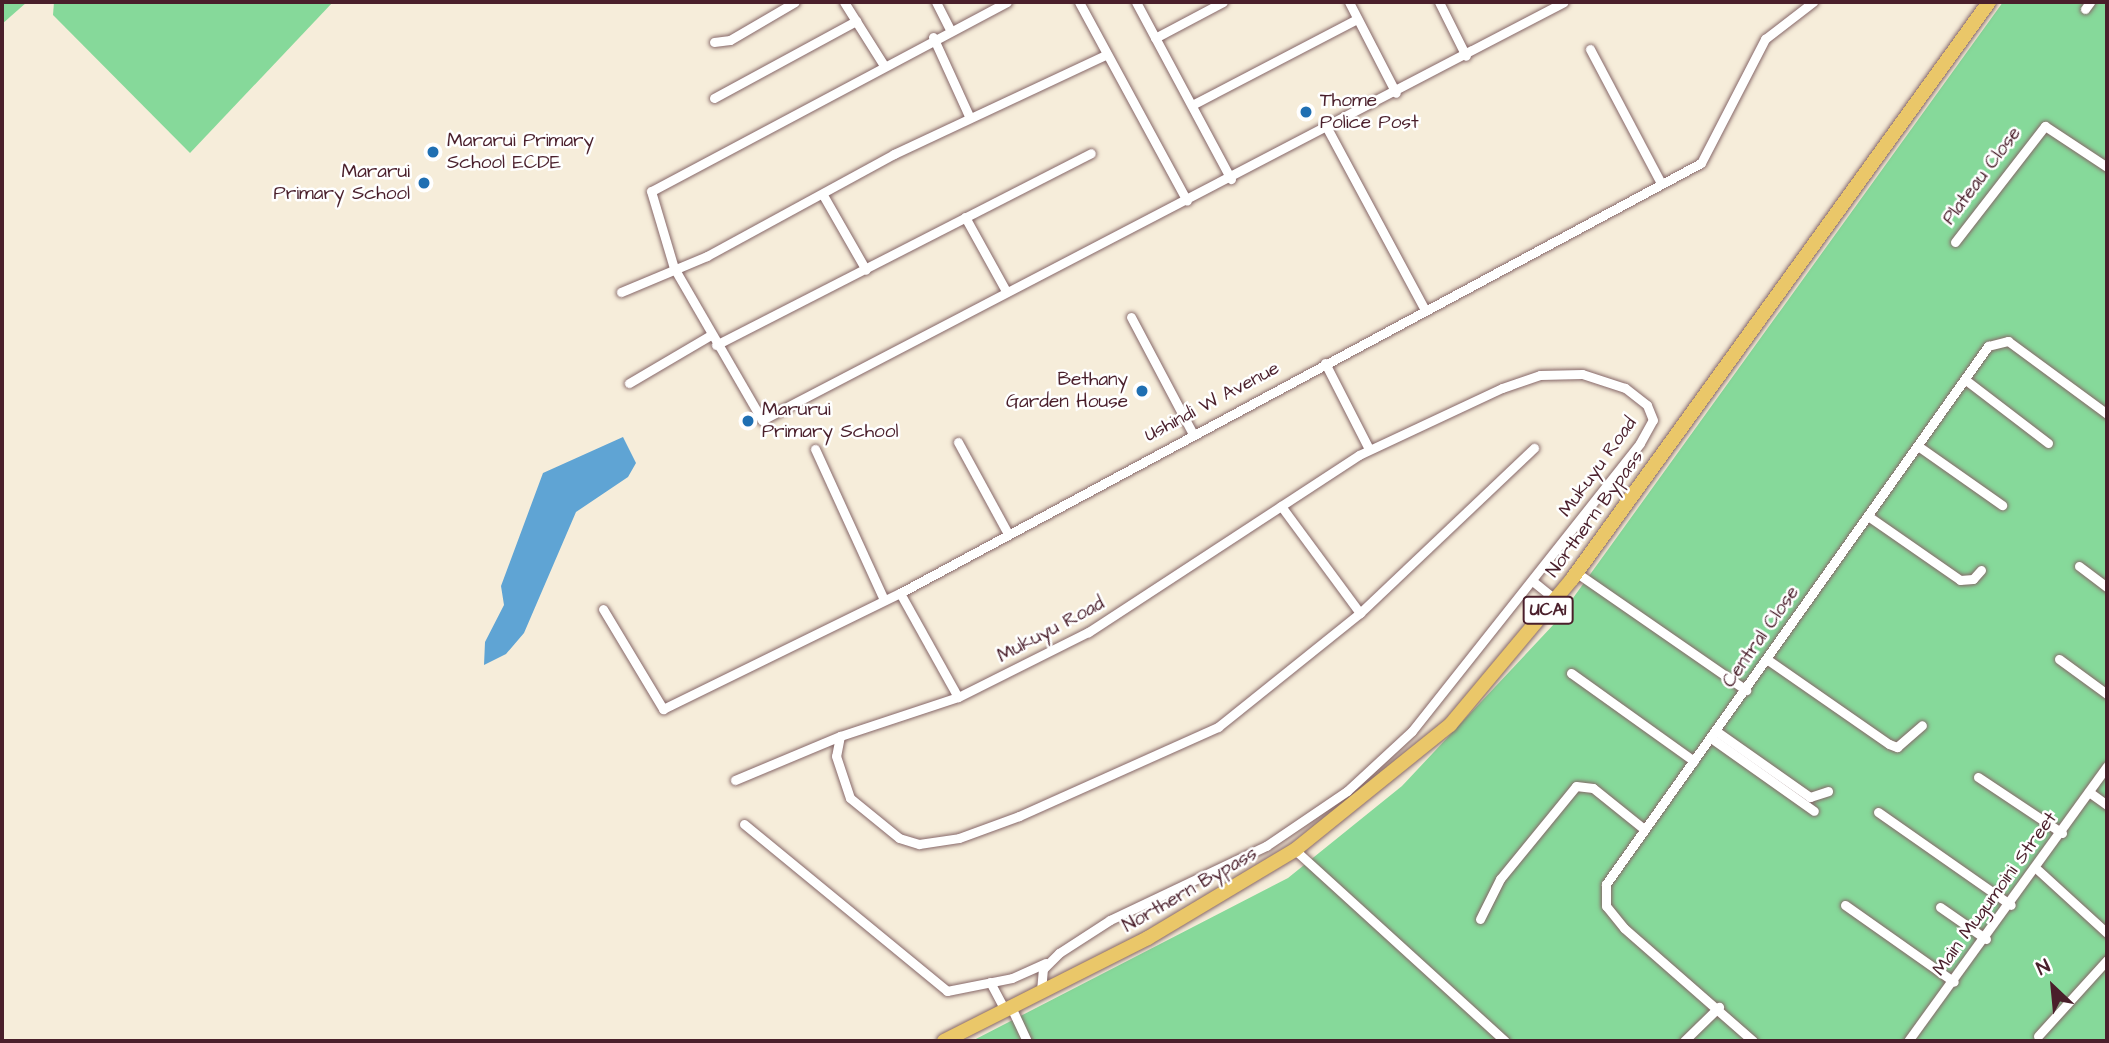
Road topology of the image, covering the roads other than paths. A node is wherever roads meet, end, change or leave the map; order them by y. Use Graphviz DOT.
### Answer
graph roads {
  1 [pos="795,2"];
  2 [pos="844,2"];
  3 [pos="936,2"];
  4 [pos="1007,2"];
  5 [pos="1079,2"];
  6 [pos="1136,2"];
  7 [pos="1223,2"];
  8 [pos="1349,2"];
  9 [pos="1439,2"];
  10 [pos="1564,2"];
  11 [pos="1813,2"];
  12 [pos="1989,2"];
  13 [pos="1357,19"];
  14 [pos="856,20"];
  15 [pos="949,28"];
  16 [pos="933,37"];
  17 [pos="1155,38"];
  18 [pos="714,42"];
  19 [pos="1590,49"];
  20 [pos="1105,55"];
  21 [pos="1466,56"];
  22 [pos="883,64"];
  23 [pos="1396,93"];
  24 [pos="714,98"];
  25 [pos="1192,105"];
  26 [pos="969,116"];
  27 [pos="1327,128"];
  28 [pos="1091,153"];
  29 [pos="2107,167"];
  30 [pos="1231,179"];
  31 [pos="1661,183"];
  32 [pos="823,195"];
  33 [pos="1187,201"];
  34 [pos="965,217"];
  35 [pos="1955,242"];
  36 [pos="674,268"];
  37 [pos="866,270"];
  38 [pos="1006,291"];
  39 [pos="621,292"];
  40 [pos="1424,309"];
  41 [pos="1131,317"];
  42 [pos="709,336"];
  43 [pos="716,345"];
  44 [pos="1325,363"];
  45 [pos="1967,381"];
  46 [pos="629,383"];
  47 [pos="2107,414"];
  48 [pos="1192,432"];
  49 [pos="958,442"];
  50 [pos="2048,443"];
  51 [pos="1918,446"];
  52 [pos="1534,448"];
  53 [pos="815,449"];
  54 [pos="1369,449"];
  55 [pos="2002,505"];
  56 [pos="1281,506"];
  57 [pos="1868,516"];
  58 [pos="1007,532"];
  59 [pos="2079,566"];
  60 [pos="1981,570"];
  61 [pos="1577,573"];
  62 [pos="1535,583"];
  63 [pos="2107,587"];
  64 [pos="900,593"];
  65 [pos="884,600"];
  66 [pos="1556,600"];
  67 [pos="603,609"];
  68 [pos="1360,613"];
  69 [pos="2059,659"];
  70 [pos="1768,660"];
  71 [pos="1571,673"];
  72 [pos="1746,690"];
  73 [pos="2107,694"];
  74 [pos="958,697"];
  75 [pos="1922,725"];
  76 [pos="1412,731"];
  77 [pos="1714,735"];
  78 [pos="840,736"];
  79 [pos="1428,745"];
  80 [pos="1694,761"];
  81 [pos="2107,766"];
  82 [pos="1978,777"];
  83 [pos="734,780"];
  84 [pos="1828,790"];
  85 [pos="2089,792"];
  86 [pos="2107,805"];
  87 [pos="1814,811"];
  88 [pos="1878,812"];
  89 [pos="744,824"];
  90 [pos="1644,830"];
  91 [pos="2062,832"];
  92 [pos="1266,846"];
  93 [pos="1295,850"];
  94 [pos="1277,862"];
  95 [pos="2038,870"];
  96 [pos="1845,905"];
  97 [pos="2011,905"];
  98 [pos="1940,907"];
  99 [pos="1480,919"];
  100 [pos="2107,933"];
  101 [pos="1986,939"];
  102 [pos="2107,960"];
  103 [pos="1046,963"];
  104 [pos="990,982"];
  105 [pos="1954,982"];
  106 [pos="1041,991"];
  107 [pos="1719,1007"];
  108 [pos="1007,1009"];
  109 [pos="2038,1036"];
  110 [pos="944,1041"];
  111 [pos="1027,1041"];
  112 [pos="1505,1041"];
  113 [pos="1684,1041"];
  114 [pos="1753,1041"];
  115 [pos="1908,1041"];
  1 -- 18 [label="street"];
  2 -- 14 [label="street"];
  3 -- 15 [label="street"];
  4 -- 15 [label="street"];
  5 -- 20 [label="street"];
  6 -- 17 [label="street"];
  7 -- 17 [label="street"];
  8 -- 13 [label="street"];
  9 -- 21 [label="street"];
  10 -- 21 [label="street"];
  11 -- 31 [label="street, Ushindi W Avenue"];
  12 -- 61 [label="main road, Northern Bypass / UCA1"];
  13 -- 23 [label="street"];
  13 -- 25 [label="street"];
  14 -- 22 [label="street"];
  14 -- 24 [label="street"];
  15 -- 16 [label="street"];
  16 -- 22 [label="street"];
  16 -- 26 [label="street"];
  17 -- 25 [label="street"];
  19 -- 31 [label="street"];
  20 -- 26 [label="street"];
  20 -- 33 [label="street"];
  21 -- 23 [label="street"];
  22 -- 36 [label="street"];
  23 -- 27 [label="street"];
  25 -- 30 [label="street"];
  26 -- 32 [label="street"];
  27 -- 30 [label="street"];
  27 -- 40 [label="street"];
  28 -- 34 [label="street"];
  29 -- 35 [label="street, Plateau Close"];
  30 -- 33 [label="street"];
  31 -- 40 [label="street, Ushindi W Avenue"];
  32 -- 36 [label="street"];
  32 -- 37 [label="street"];
  33 -- 38 [label="street"];
  34 -- 37 [label="street"];
  34 -- 38 [label="street"];
  36 -- 39 [label="street"];
  36 -- 42 [label="street"];
  37 -- 43 [label="street"];
  38 -- 43 [label="street"];
  40 -- 44 [label="street, Ushindi W Avenue"];
  41 -- 48 [label="street"];
  42 -- 43 [label="street"];
  42 -- 46 [label="street"];
  44 -- 48 [label="street, Ushindi W Avenue"];
  44 -- 54 [label="street"];
  45 -- 47 [label="street, Central Close"];
  45 -- 50 [label="street"];
  45 -- 51 [label="street, Central Close"];
  48 -- 58 [label="street, Ushindi W Avenue"];
  49 -- 58 [label="street"];
  51 -- 55 [label="street"];
  51 -- 57 [label="street, Central Close"];
  52 -- 68 [label="street"];
  53 -- 65 [label="street"];
  54 -- 56 [label="street, Mukuyu Road"];
  54 -- 62 [label="street, Mukuyu Road"];
  56 -- 68 [label="street"];
  56 -- 74 [label="street, Mukuyu Road"];
  57 -- 60 [label="street"];
  57 -- 70 [label="street, Central Close"];
  58 -- 64 [label="street, Ushindi W Avenue"];
  59 -- 63 [label="street"];
  61 -- 66 [label="main road, Northern Bypass / UCA1"];
  61 -- 72 [label="street"];
  62 -- 66 [label="street"];
  62 -- 76 [label="street, Mukuyu Road"];
  64 -- 65 [label="street, Ushindi W Avenue"];
  64 -- 74 [label="street"];
  65 -- 67 [label="street, Ushindi W Avenue"];
  66 -- 79 [label="main road, Northern Bypass / UCA1"];
  68 -- 78 [label="street"];
  69 -- 73 [label="street"];
  70 -- 72 [label="street, Central Close"];
  70 -- 75 [label="street"];
  71 -- 80 [label="street"];
  72 -- 77 [label="street, Central Close"];
  74 -- 78 [label="street, Mukuyu Road"];
  76 -- 79 [label="street"];
  76 -- 92 [label="street, Mukuyu Road"];
  77 -- 80 [label="street, Central Close"];
  77 -- 84 [label="street"];
  77 -- 87 [label="street"];
  78 -- 83 [label="street, Mukuyu Road"];
  79 -- 93 [label="main road, Northern Bypass / UCA1"];
  80 -- 90 [label="street, Central Close"];
  81 -- 85 [label="street, Main Mugumoini Street"];
  82 -- 91 [label="street"];
  85 -- 86 [label="street"];
  85 -- 91 [label="street, Main Mugumoini Street"];
  88 -- 97 [label="street"];
  89 -- 104 [label="street, Mukuyu Road"];
  90 -- 99 [label="street"];
  90 -- 107 [label="street, Central Close"];
  91 -- 95 [label="street, Main Mugumoini Street"];
  92 -- 94 [label="street"];
  92 -- 103 [label="street, Mukuyu Road"];
  93 -- 94 [label="main road, Northern Bypass / UCA1"];
  93 -- 112 [label="street"];
  94 -- 106 [label="main road, Northern Bypass / UCA1"];
  95 -- 97 [label="street, Main Mugumoini Street"];
  95 -- 100 [label="street"];
  96 -- 105 [label="street"];
  97 -- 101 [label="street, Main Mugumoini Street"];
  98 -- 101 [label="street"];
  101 -- 105 [label="street, Main Mugumoini Street"];
  102 -- 109 [label="street"];
  103 -- 104 [label="street, Mukuyu Road"];
  103 -- 106 [label="street"];
  104 -- 108 [label="street"];
  105 -- 115 [label="street, Main Mugumoini Street"];
  106 -- 108 [label="main road, Northern Bypass / UCA1"];
  107 -- 113 [label="street"];
  107 -- 114 [label="street, Central Close"];
  108 -- 110 [label="main road, Northern Bypass / UCA1"];
  108 -- 111 [label="street"];
}
